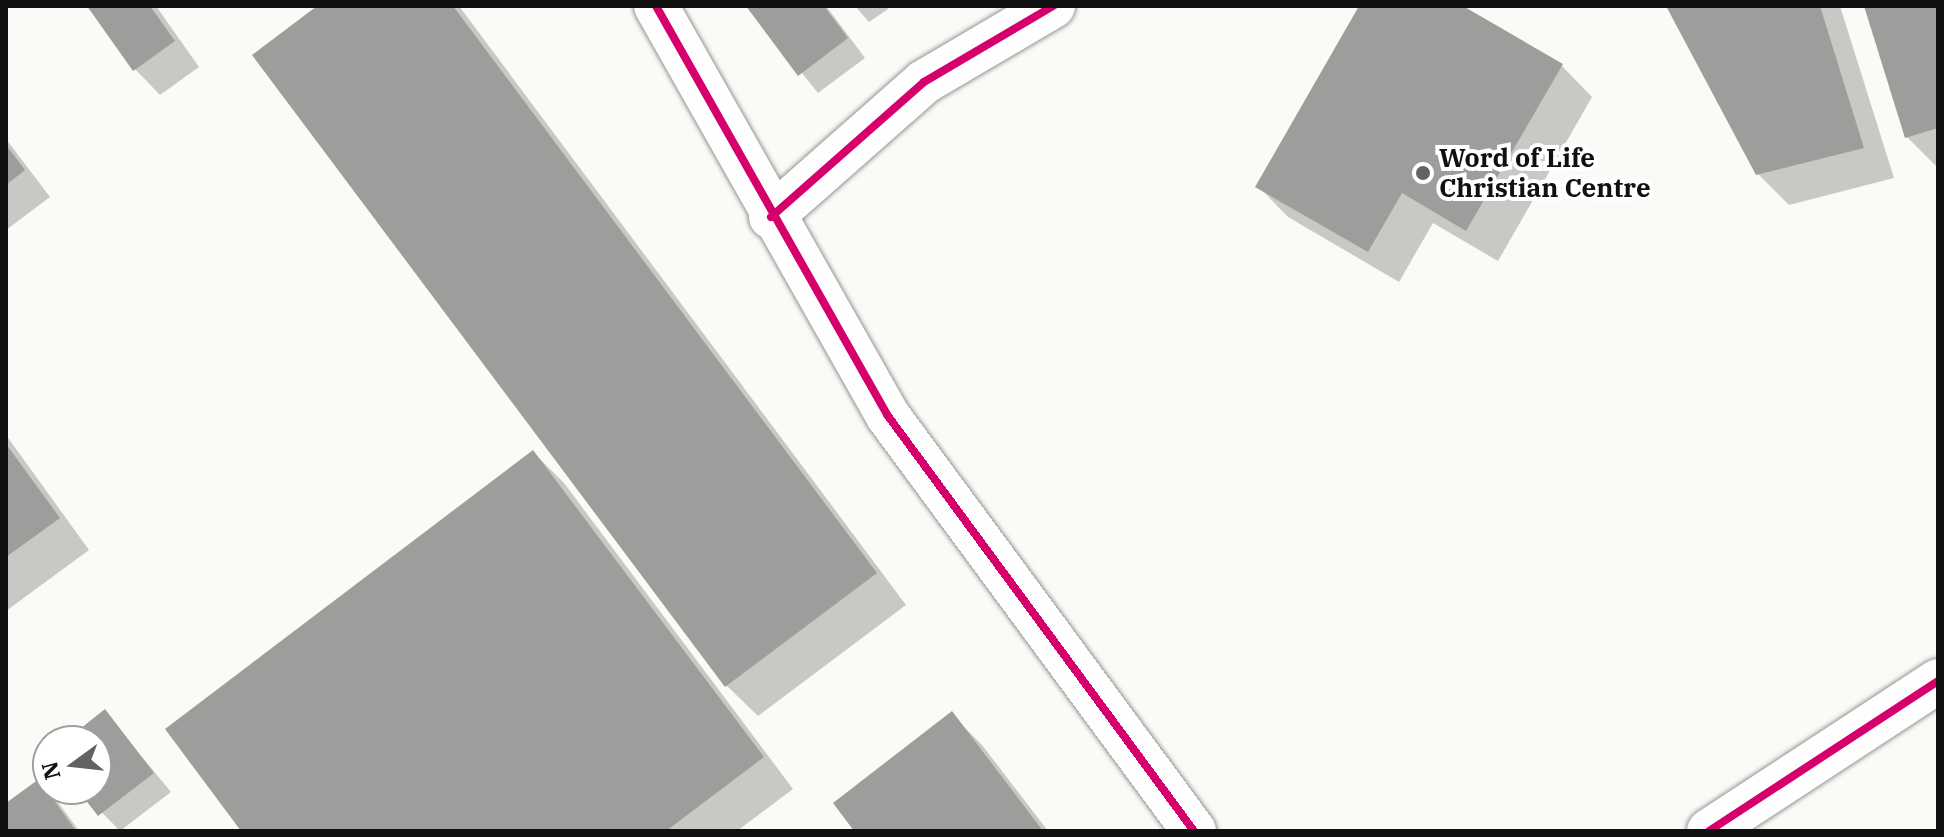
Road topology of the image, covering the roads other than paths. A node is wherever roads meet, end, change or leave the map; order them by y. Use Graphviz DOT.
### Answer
graph roads {
  1 [pos="656,6"];
  2 [pos="1053,6"];
  3 [pos="771,217"];
  4 [pos="1938,681"];
  5 [pos="1194,831"];
  6 [pos="1709,831"];
  1 -- 3 [label="street"];
  2 -- 3 [label="street"];
  3 -- 5 [label="street"];
  4 -- 6 [label="street"];
}
